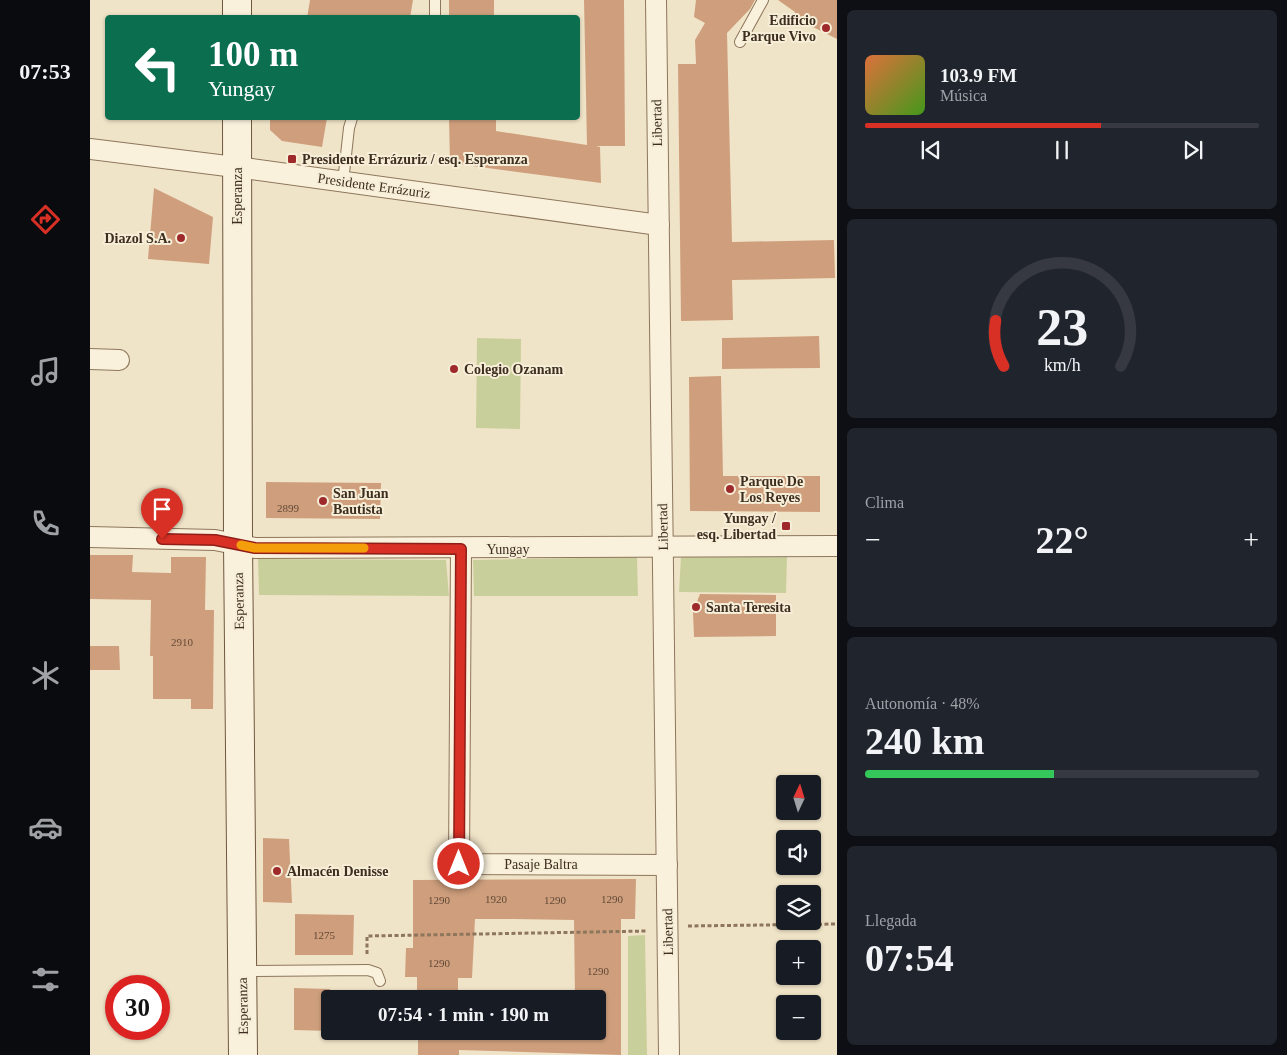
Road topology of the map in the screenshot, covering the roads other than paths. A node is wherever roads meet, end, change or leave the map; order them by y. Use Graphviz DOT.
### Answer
graph roads {
  1 [pos="237,0"];
  2 [pos="435,0"];
  3 [pos="656,0"];
  4 [pos="763,0"];
  5 [pos="237,15"];
  6 [pos="435,15"];
  7 [pos="740,42"];
  8 [pos="237,120"];
  9 [pos="351,120"];
  10 [pos="90,149"];
  11 [pos="237,168"];
  12 [pos="343,182"];
  13 [pos="659,225"];
  14 [pos="90,359"];
  15 [pos="119,360"];
  16 [pos="90,537"];
  17 [pos="238,544"];
  18 [pos="837,546"];
  19 [pos="663,548"];
  20 [pos="461,549"];
  21 [pos="667,865"];
  22 [pos="242,972"];
  23 [pos="380,981"];
  24 [pos="243,1055"];
  25 [pos="669,1055"];
  1 -- 5 [label="main road"];
  2 -- 6 [label="lane"];
  3 -- 13 [label="street, Libertad"];
  4 -- 7 [label="lane"];
  8 -- 11 [label="main road, Esperanza"];
  9 -- 12 [label="lane"];
  10 -- 11 [label="street, Presidente Errázuriz"];
  11 -- 12 [label="street, Presidente Errázuriz"];
  11 -- 17 [label="main road, Esperanza"];
  12 -- 13 [label="street, Presidente Errázuriz"];
  13 -- 19 [label="street, Libertad"];
  14 -- 15 [label="street"];
  16 -- 17 [label="street, Yungay"];
  17 -- 20 [label="street, Yungay"];
  17 -- 22 [label="main road, Esperanza"];
  18 -- 19 [label="street, Yungay"];
  19 -- 20 [label="street, Yungay"];
  19 -- 21 [label="street, Libertad"];
  20 -- 21 [label="street, Pasaje Baltra"];
  21 -- 25 [label="street, Libertad"];
  22 -- 23 [label="lane"];
  22 -- 24 [label="main road, Esperanza"];
}
